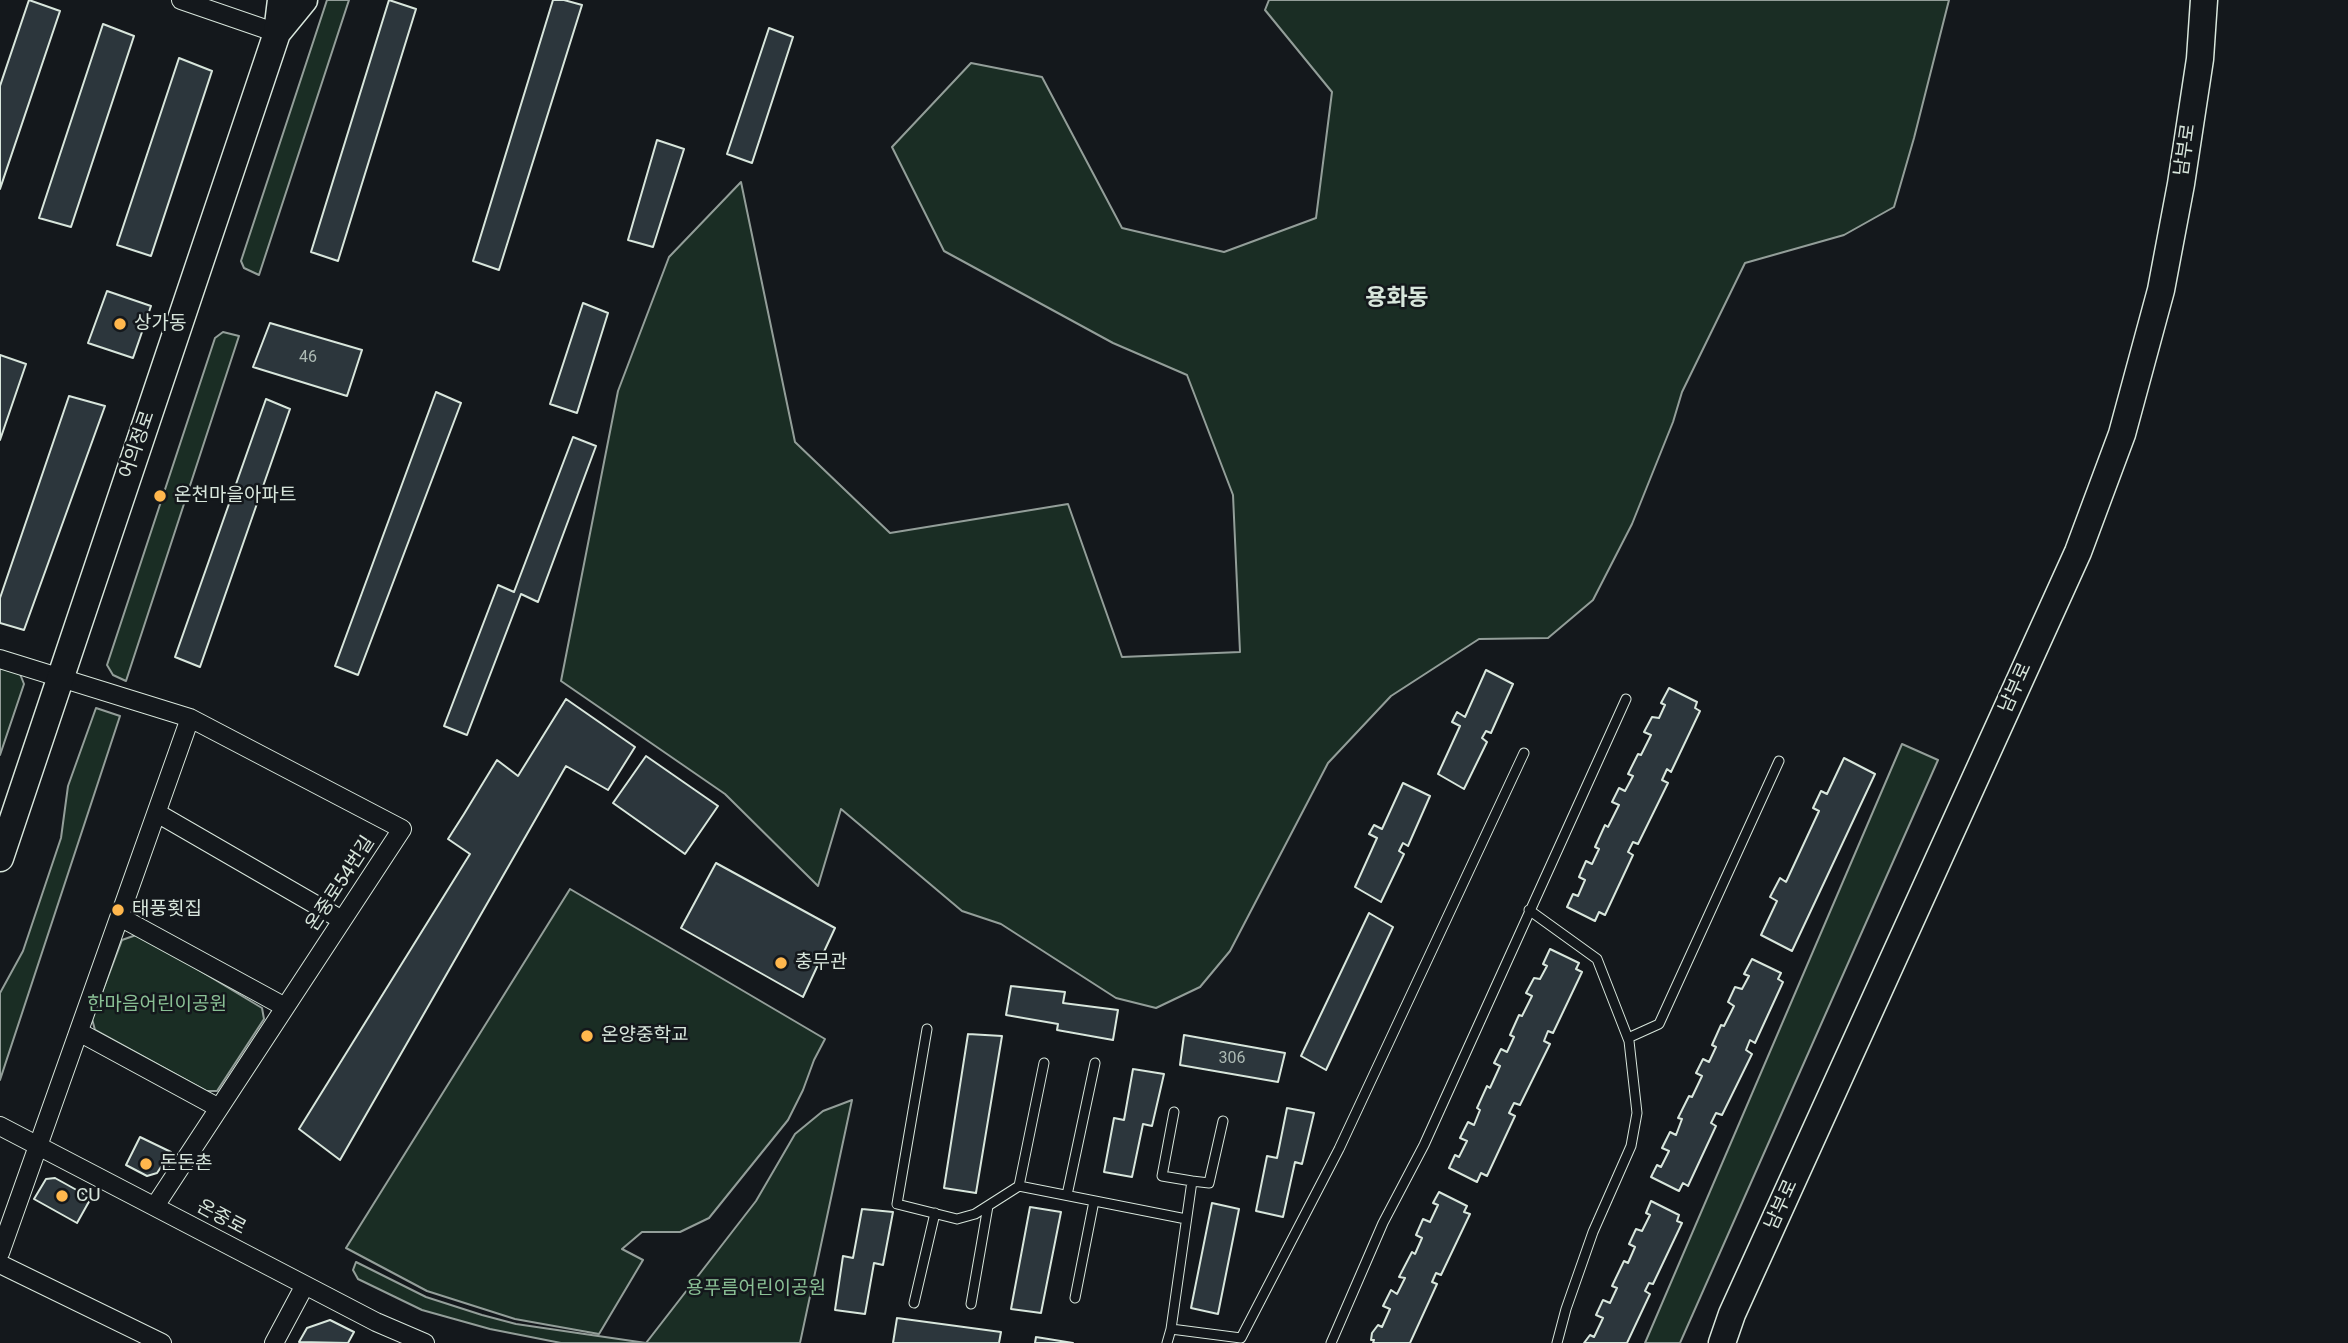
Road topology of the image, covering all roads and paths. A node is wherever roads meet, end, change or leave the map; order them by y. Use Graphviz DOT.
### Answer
graph roads {
  1 [pos="181,0"];
  2 [pos="281,0"];
  3 [pos="304,0"];
  4 [pos="2204,0"];
  5 [pos="277,33"];
  6 [pos="0,659"];
  7 [pos="59,677"];
  8 [pos="1626,699"];
  9 [pos="190,718"];
  10 [pos="1524,753"];
  11 [pos="1779,761"];
  12 [pos="157,813"];
  13 [pos="0,858"];
  14 [pos="1529,910"];
  15 [pos="120,917"];
  16 [pos="342,920"];
  17 [pos="285,1007"];
  18 [pos="927,1029"];
  19 [pos="79,1032"];
  20 [pos="1628,1038"];
  21 [pos="1044,1063"];
  22 [pos="1095,1063"];
  23 [pos="219,1108"];
  24 [pos="1174,1112"];
  25 [pos="1223,1121"];
  26 [pos="0,1126"];
  27 [pos="38,1146"];
  28 [pos="1192,1181"];
  29 [pos="1019,1186"];
  30 [pos="1067,1195"];
  31 [pos="1094,1201"];
  32 [pos="155,1206"];
  33 [pos="988,1206"];
  34 [pos="935,1213"];
  35 [pos="1186,1219"];
  36 [pos="0,1253"];
  37 [pos="0,1264"];
  38 [pos="305,1285"];
  39 [pos="1075,1298"];
  40 [pos="914,1303"];
  41 [pos="971,1304"];
  42 [pos="1171,1329"];
  43 [pos="1241,1340"];
  44 [pos="162,1343"];
  45 [pos="274,1343"];
  46 [pos="425,1343"];
  47 [pos="1167,1343"];
  48 [pos="1331,1343"];
  49 [pos="1557,1343"];
  50 [pos="1722,1343"];
  1 -- 5 [label="street"];
  2 -- 5 [label="street, 어의정로"];
  3 -- 5 [label="street, 어의정로"];
  4 -- 50 [label="street, 남부로"];
  5 -- 7 [label="street, 어의정로"];
  6 -- 7 [label="street, 온중로54번길"];
  7 -- 9 [label="street, 온중로54번길"];
  7 -- 13 [label="street, 어의정로"];
  8 -- 14 [label="lane"];
  9 -- 12 [label="street"];
  9 -- 16 [label="street, 온중로54번길"];
  10 -- 43 [label="lane"];
  11 -- 20 [label="lane"];
  12 -- 15 [label="street"];
  12 -- 16 [label="street"];
  14 -- 20 [label="lane"];
  14 -- 48 [label="lane"];
  15 -- 17 [label="street"];
  15 -- 19 [label="street"];
  16 -- 17 [label="street, 온중로54번길"];
  17 -- 23 [label="street, 온중로54번길"];
  18 -- 34 [label="lane"];
  19 -- 23 [label="street"];
  19 -- 27 [label="street"];
  20 -- 49 [label="lane"];
  21 -- 29 [label="lane"];
  22 -- 30 [label="lane"];
  23 -- 32 [label="street, 온중로54번길"];
  24 -- 28 [label="lane"];
  25 -- 28 [label="lane"];
  26 -- 27 [label="street, 온중로"];
  27 -- 32 [label="street, 온중로"];
  27 -- 36 [label="street"];
  28 -- 35 [label="lane"];
  29 -- 30 [label="lane"];
  29 -- 33 [label="lane"];
  30 -- 31 [label="lane"];
  31 -- 35 [label="lane"];
  31 -- 39 [label="lane"];
  32 -- 38 [label="street, 온중로"];
  33 -- 34 [label="lane"];
  33 -- 41 [label="lane"];
  34 -- 40 [label="lane"];
  35 -- 42 [label="lane"];
  37 -- 44 [label="street"];
  38 -- 45 [label="street"];
  38 -- 46 [label="street, 온중로"];
  42 -- 43 [label="lane"];
  42 -- 47 [label="lane"];
}
